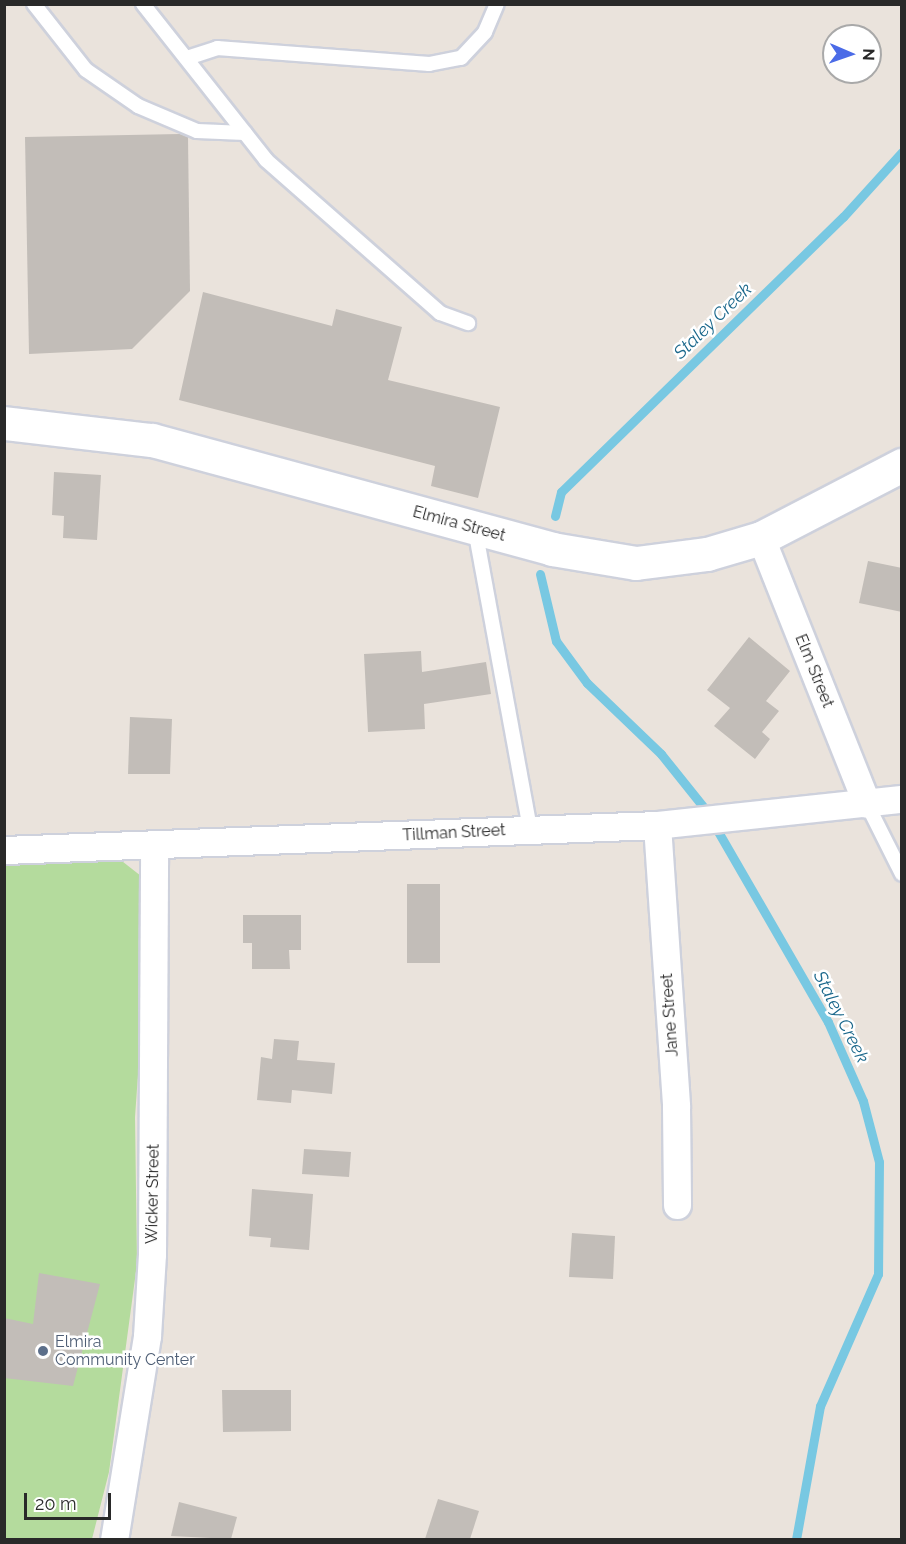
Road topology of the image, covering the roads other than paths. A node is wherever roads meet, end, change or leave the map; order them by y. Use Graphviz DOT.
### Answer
graph roads {
  1 [pos="34,4"];
  2 [pos="143,4"];
  3 [pos="497,4"];
  4 [pos="187,58"];
  5 [pos="245,133"];
  6 [pos="468,323"];
  7 [pos="4,423"];
  8 [pos="902,465"];
  9 [pos="475,529"];
  10 [pos="761,538"];
  11 [pos="902,800"];
  12 [pos="867,804"];
  13 [pos="657,825"];
  14 [pos="530,829"];
  15 [pos="154,846"];
  16 [pos="4,850"];
  17 [pos="902,874"];
  18 [pos="677,1205"];
  19 [pos="114,1539"];
  1 -- 5 [label="lane"];
  2 -- 4 [label="lane"];
  3 -- 4 [label="lane"];
  4 -- 5 [label="lane"];
  5 -- 6 [label="lane"];
  7 -- 9 [label="street, Elmira Street"];
  8 -- 10 [label="street, Elmira Street"];
  9 -- 10 [label="street, Elmira Street"];
  9 -- 14 [label="lane"];
  10 -- 12 [label="street, Elm Street"];
  11 -- 12 [label="street, Tillman Street"];
  12 -- 13 [label="street, Tillman Street"];
  12 -- 17 [label="lane"];
  13 -- 14 [label="street, Tillman Street"];
  13 -- 18 [label="street, Jane Street"];
  14 -- 15 [label="street, Tillman Street"];
  15 -- 16 [label="street, Tillman Street"];
  15 -- 19 [label="street, Wicker Street"];
}
